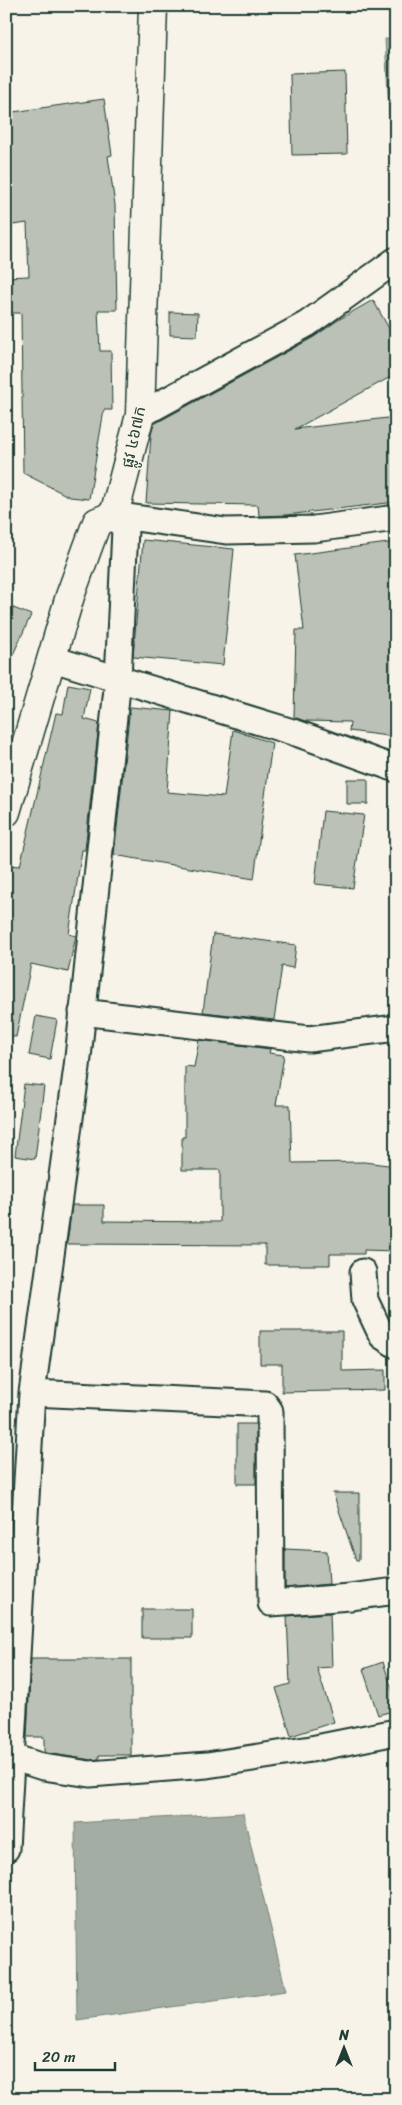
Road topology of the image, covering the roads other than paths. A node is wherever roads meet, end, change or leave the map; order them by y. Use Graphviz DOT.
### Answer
graph roads {
  1 [pos="153,6"];
  2 [pos="396,260"];
  3 [pos="140,415"];
  4 [pos="114,515"];
  5 [pos="396,518"];
  6 [pos="53,659"];
  7 [pos="118,679"];
  8 [pos="396,769"];
  9 [pos="6,812"];
  10 [pos="82,1012"];
  11 [pos="396,1028"];
  12 [pos="363,1272"];
  13 [pos="396,1345"];
  14 [pos="32,1393"];
  15 [pos="396,1591"];
  16 [pos="396,1732"];
  17 [pos="9,1755"];
  18 [pos="6,1849"];
  1 -- 3 [label="street, ផ្លូវ ៤៦៧ក"];
  2 -- 3 [label="street"];
  3 -- 4 [label="street, ផ្លូវ ៤៦៧ក"];
  4 -- 5 [label="street"];
  4 -- 6 [label="street"];
  4 -- 7 [label="street"];
  6 -- 7 [label="street"];
  6 -- 9 [label="street"];
  7 -- 8 [label="street"];
  7 -- 10 [label="street"];
  10 -- 11 [label="street"];
  10 -- 14 [label="street"];
  12 -- 13 [label="street"];
  14 -- 15 [label="street"];
  14 -- 17 [label="street"];
  16 -- 17 [label="street"];
  17 -- 18 [label="street"];
}
